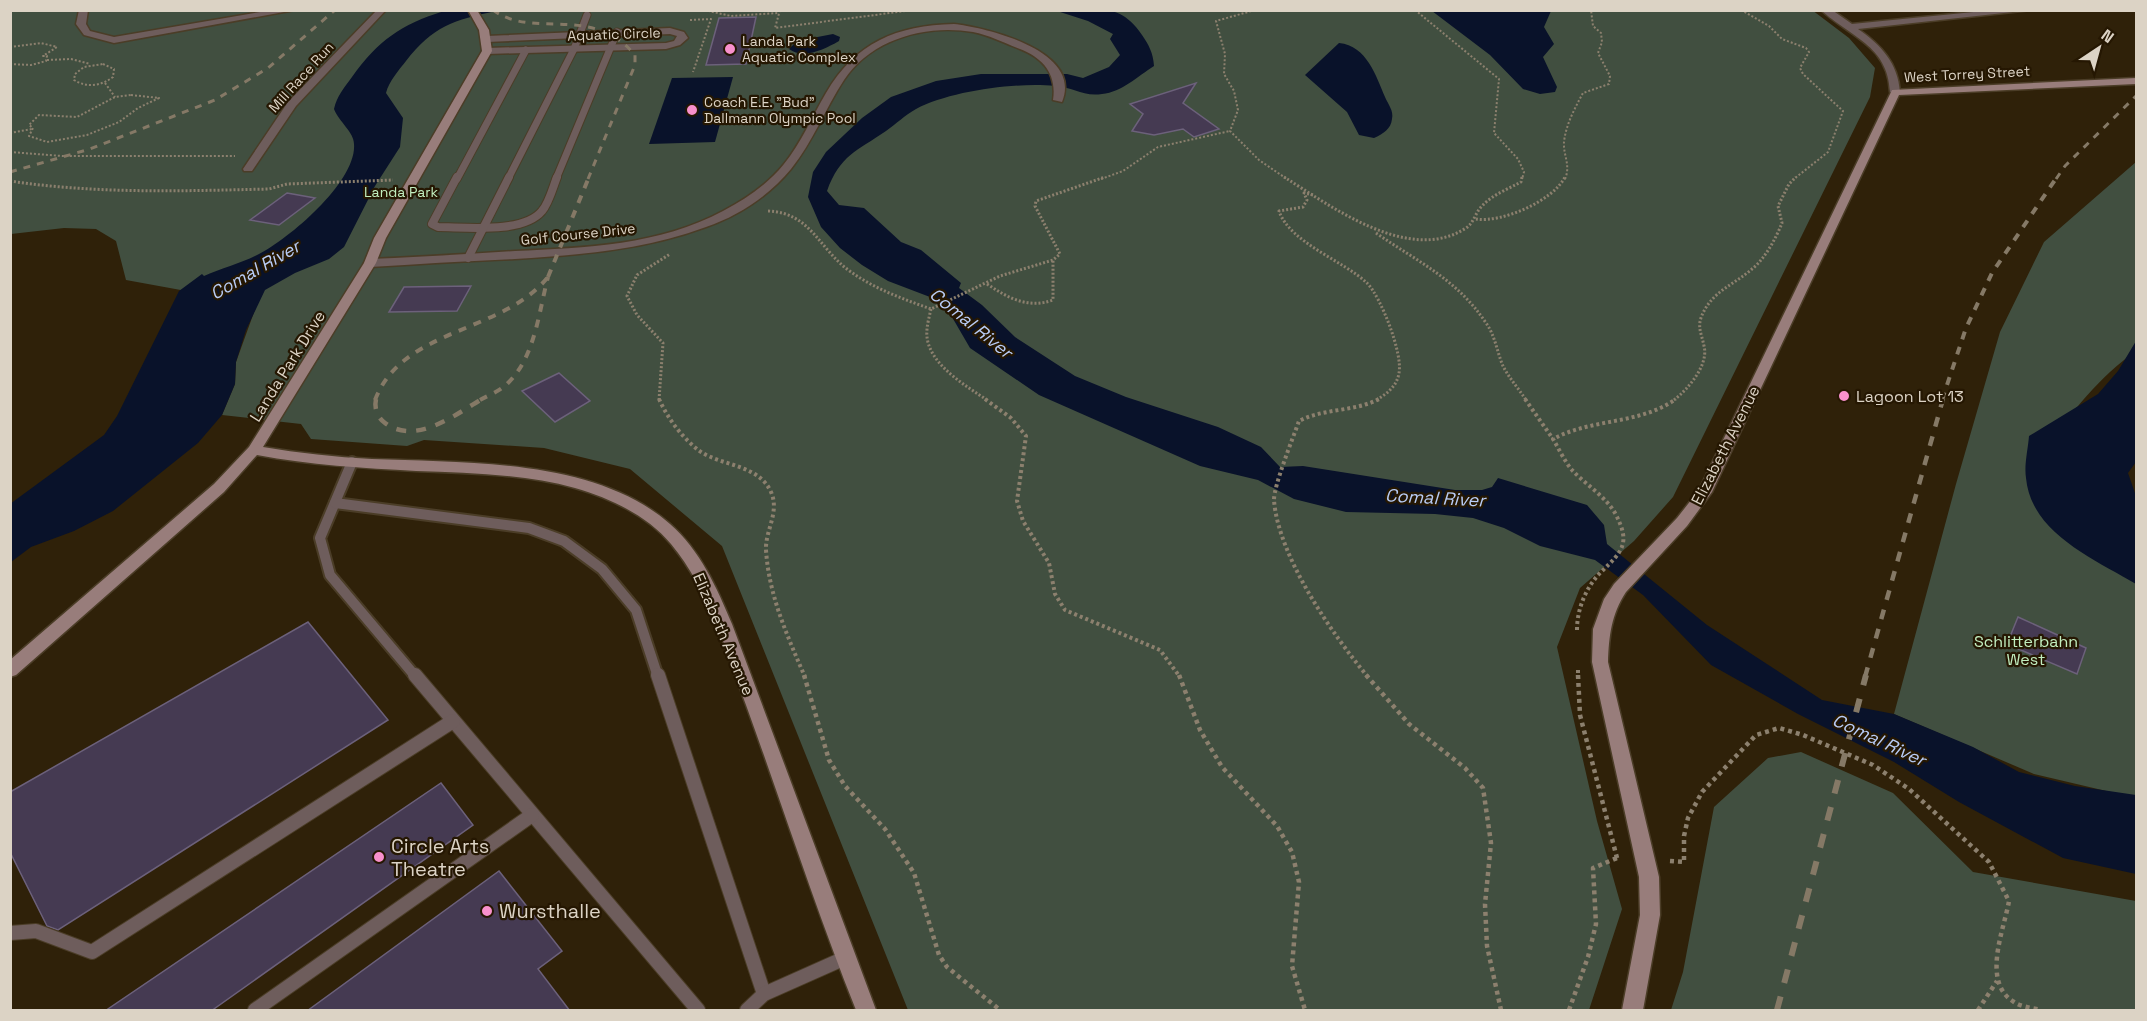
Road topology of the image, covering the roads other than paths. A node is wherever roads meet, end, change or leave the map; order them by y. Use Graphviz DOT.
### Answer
graph roads {
  1 [pos="84,10"];
  2 [pos="291,10"];
  3 [pos="382,10"];
  4 [pos="1825,10"];
  5 [pos="2027,10"];
  6 [pos="475,14"];
  7 [pos="587,15"];
  8 [pos="1848,27"];
  9 [pos="617,32"];
  10 [pos="582,33"];
  11 [pos="487,45"];
  12 [pos="612,48"];
  13 [pos="574,49"];
  14 [pos="526,50"];
  15 [pos="2136,73"];
  16 [pos="2136,81"];
  17 [pos="2040,84"];
  18 [pos="1895,92"];
  19 [pos="1059,94"];
  20 [pos="248,168"];
  21 [pos="483,226"];
  22 [pos="468,258"];
  23 [pos="370,263"];
  24 [pos="254,450"];
  25 [pos="352,462"];
  26 [pos="335,503"];
  27 [pos="10,670"];
  28 [pos="453,721"];
  29 [pos="532,815"];
  30 [pos="10,933"];
  31 [pos="845,958"];
  32 [pos="764,994"];
  33 [pos="255,1011"];
  34 [pos="698,1011"];
  35 [pos="747,1011"];
  36 [pos="866,1011"];
  37 [pos="1632,1011"];
  1 -- 2 [label="street"];
  3 -- 20 [label="street, Mill Race Run"];
  4 -- 8 [label="street"];
  5 -- 8 [label="street"];
  6 -- 11 [label="street"];
  7 -- 10 [label="lane"];
  8 -- 18 [label="street"];
  9 -- 10 [label="street, Aquatic Circle"];
  9 -- 12 [label="lane"];
  9 -- 12 [label="street, Aquatic Circle"];
  10 -- 11 [label="street, Aquatic Circle"];
  10 -- 13 [label="lane"];
  11 -- 14 [label="street, Aquatic Circle"];
  11 -- 23 [label="street, Landa Park Drive"];
  12 -- 13 [label="street, Aquatic Circle"];
  12 -- 21 [label="lane"];
  13 -- 14 [label="street, Aquatic Circle"];
  13 -- 21 [label="lane"];
  14 -- 21 [label="lane"];
  15 -- 17 [label="street, West Torrey Street"];
  16 -- 17 [label="street, West Torrey Street"];
  17 -- 18 [label="street, West Torrey Street"];
  18 -- 37 [label="street, Elizabeth Avenue"];
  19 -- 22 [label="street, Golf Course Drive"];
  21 -- 22 [label="lane"];
  22 -- 23 [label="street, Golf Course Drive"];
  23 -- 24 [label="street, Landa Park Drive"];
  24 -- 25 [label="street, Elizabeth Avenue"];
  24 -- 27 [label="street, Landa Park Drive"];
  25 -- 26 [label="lane"];
  25 -- 31 [label="street, Elizabeth Avenue"];
  26 -- 28 [label="lane"];
  26 -- 32 [label="lane"];
  28 -- 29 [label="lane"];
  28 -- 30 [label="lane"];
  29 -- 33 [label="lane"];
  29 -- 34 [label="lane"];
  31 -- 32 [label="lane"];
  31 -- 36 [label="street, Elizabeth Avenue"];
  32 -- 35 [label="lane"];
}
